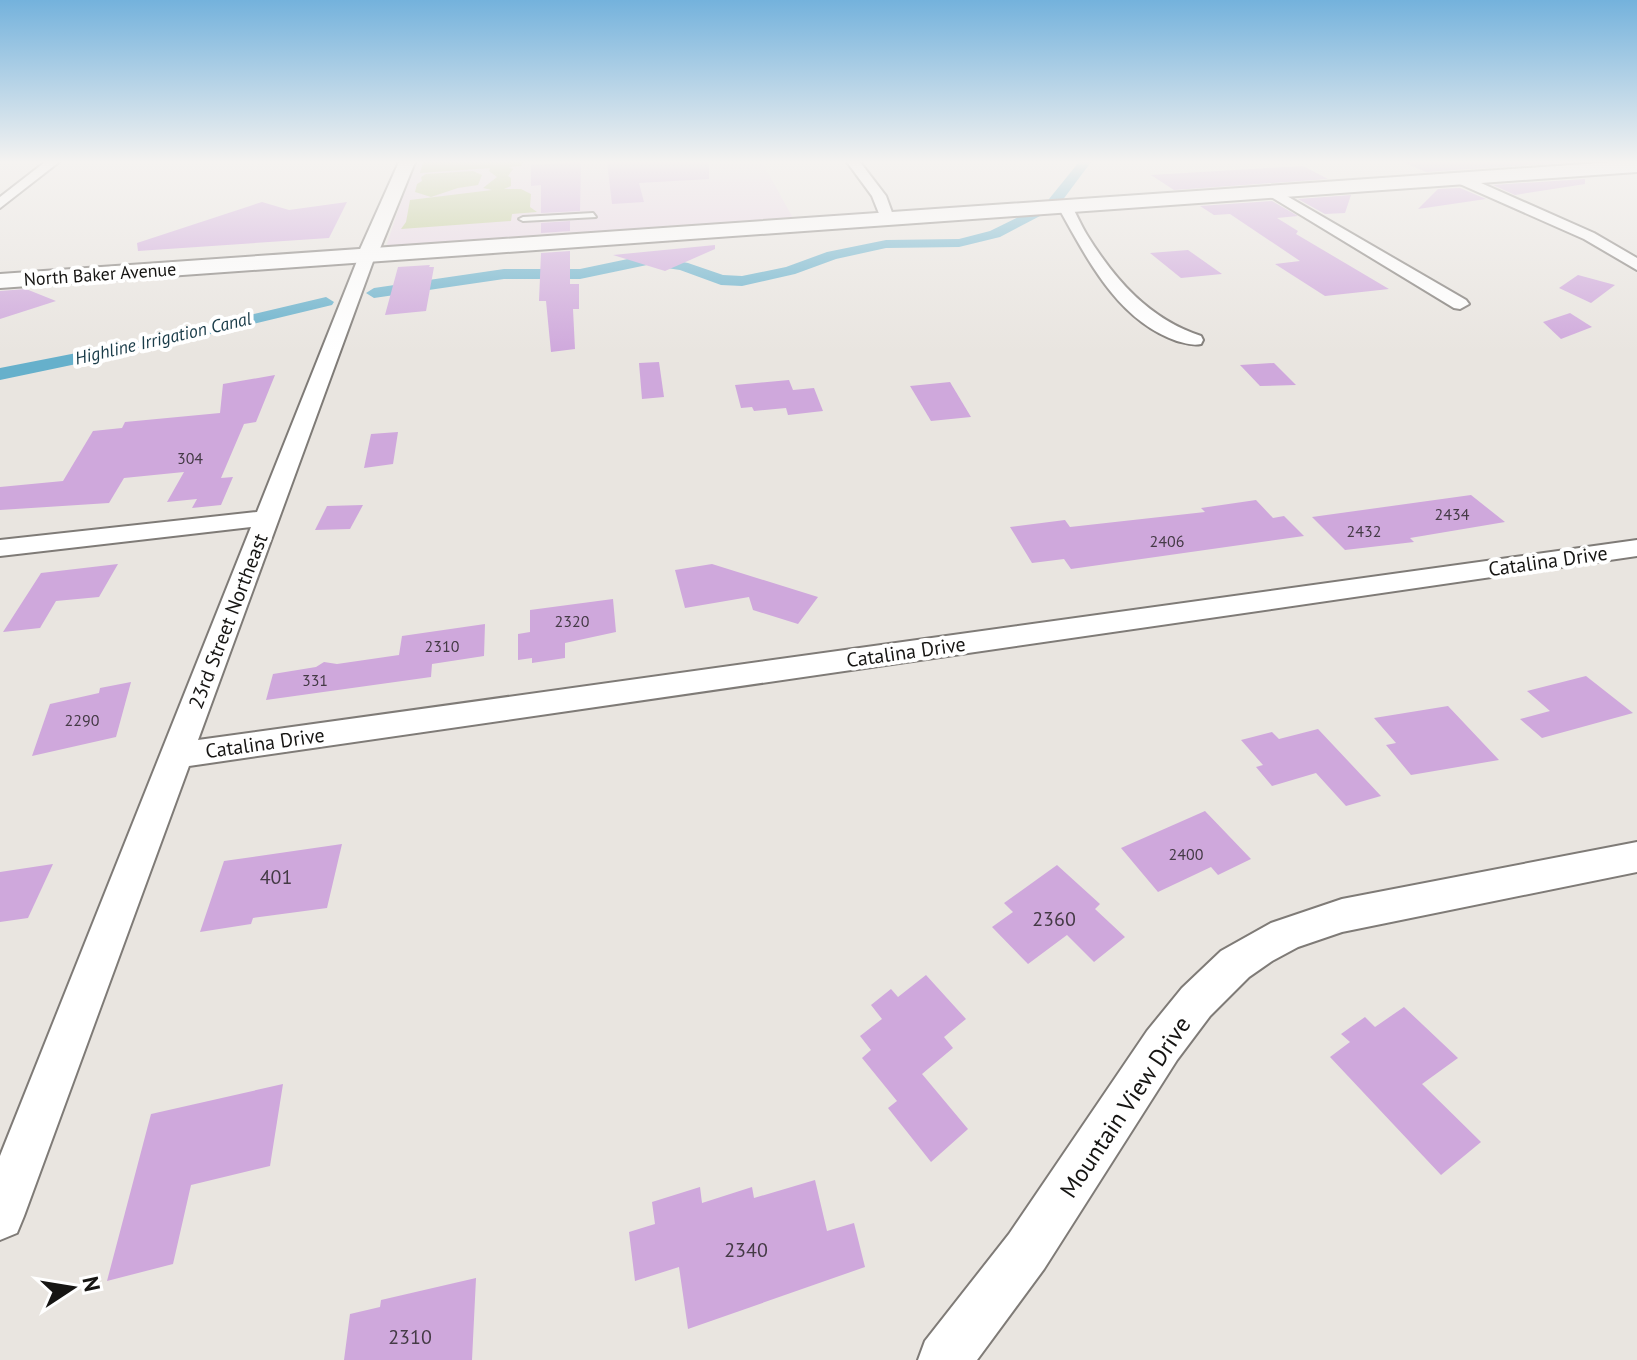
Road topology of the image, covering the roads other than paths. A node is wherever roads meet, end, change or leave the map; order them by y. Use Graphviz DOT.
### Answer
graph roads {
  1 [pos="380,225"];
  2 [pos="537,225"];
  3 [pos="560,225"];
  4 [pos="675,225"];
  5 [pos="1074,225"];
  6 [pos="1329,225"];
  7 [pos="1565,225"];
  8 [pos="546,230"];
  9 [pos="367,256"];
  10 [pos="1637,265"];
  11 [pos="0,281"];
  12 [pos="1460,304"];
  13 [pos="1194,340"];
  14 [pos="268,518"];
  15 [pos="0,548"];
  16 [pos="1637,548"];
  17 [pos="176,755"];
  18 [pos="1637,857"];
  19 [pos="0,1216"];
  20 [pos="944,1360"];
  1 -- 9 [label="street, 23rd Street Northeast"];
  2 -- 8 [label="lane"];
  3 -- 8 [label="lane"];
  4 -- 8 [label="main road, North Baker Avenue"];
  5 -- 13 [label="street"];
  6 -- 12 [label="street"];
  7 -- 10 [label="street"];
  8 -- 9 [label="main road, North Baker Avenue"];
  9 -- 11 [label="main road, North Baker Avenue"];
  9 -- 14 [label="street, 23rd Street Northeast"];
  14 -- 15 [label="street"];
  14 -- 17 [label="street, 23rd Street Northeast"];
  16 -- 17 [label="street, Catalina Drive"];
  17 -- 19 [label="street, 23rd Street Northeast"];
  18 -- 20 [label="street, Mountain View Drive"];
}
